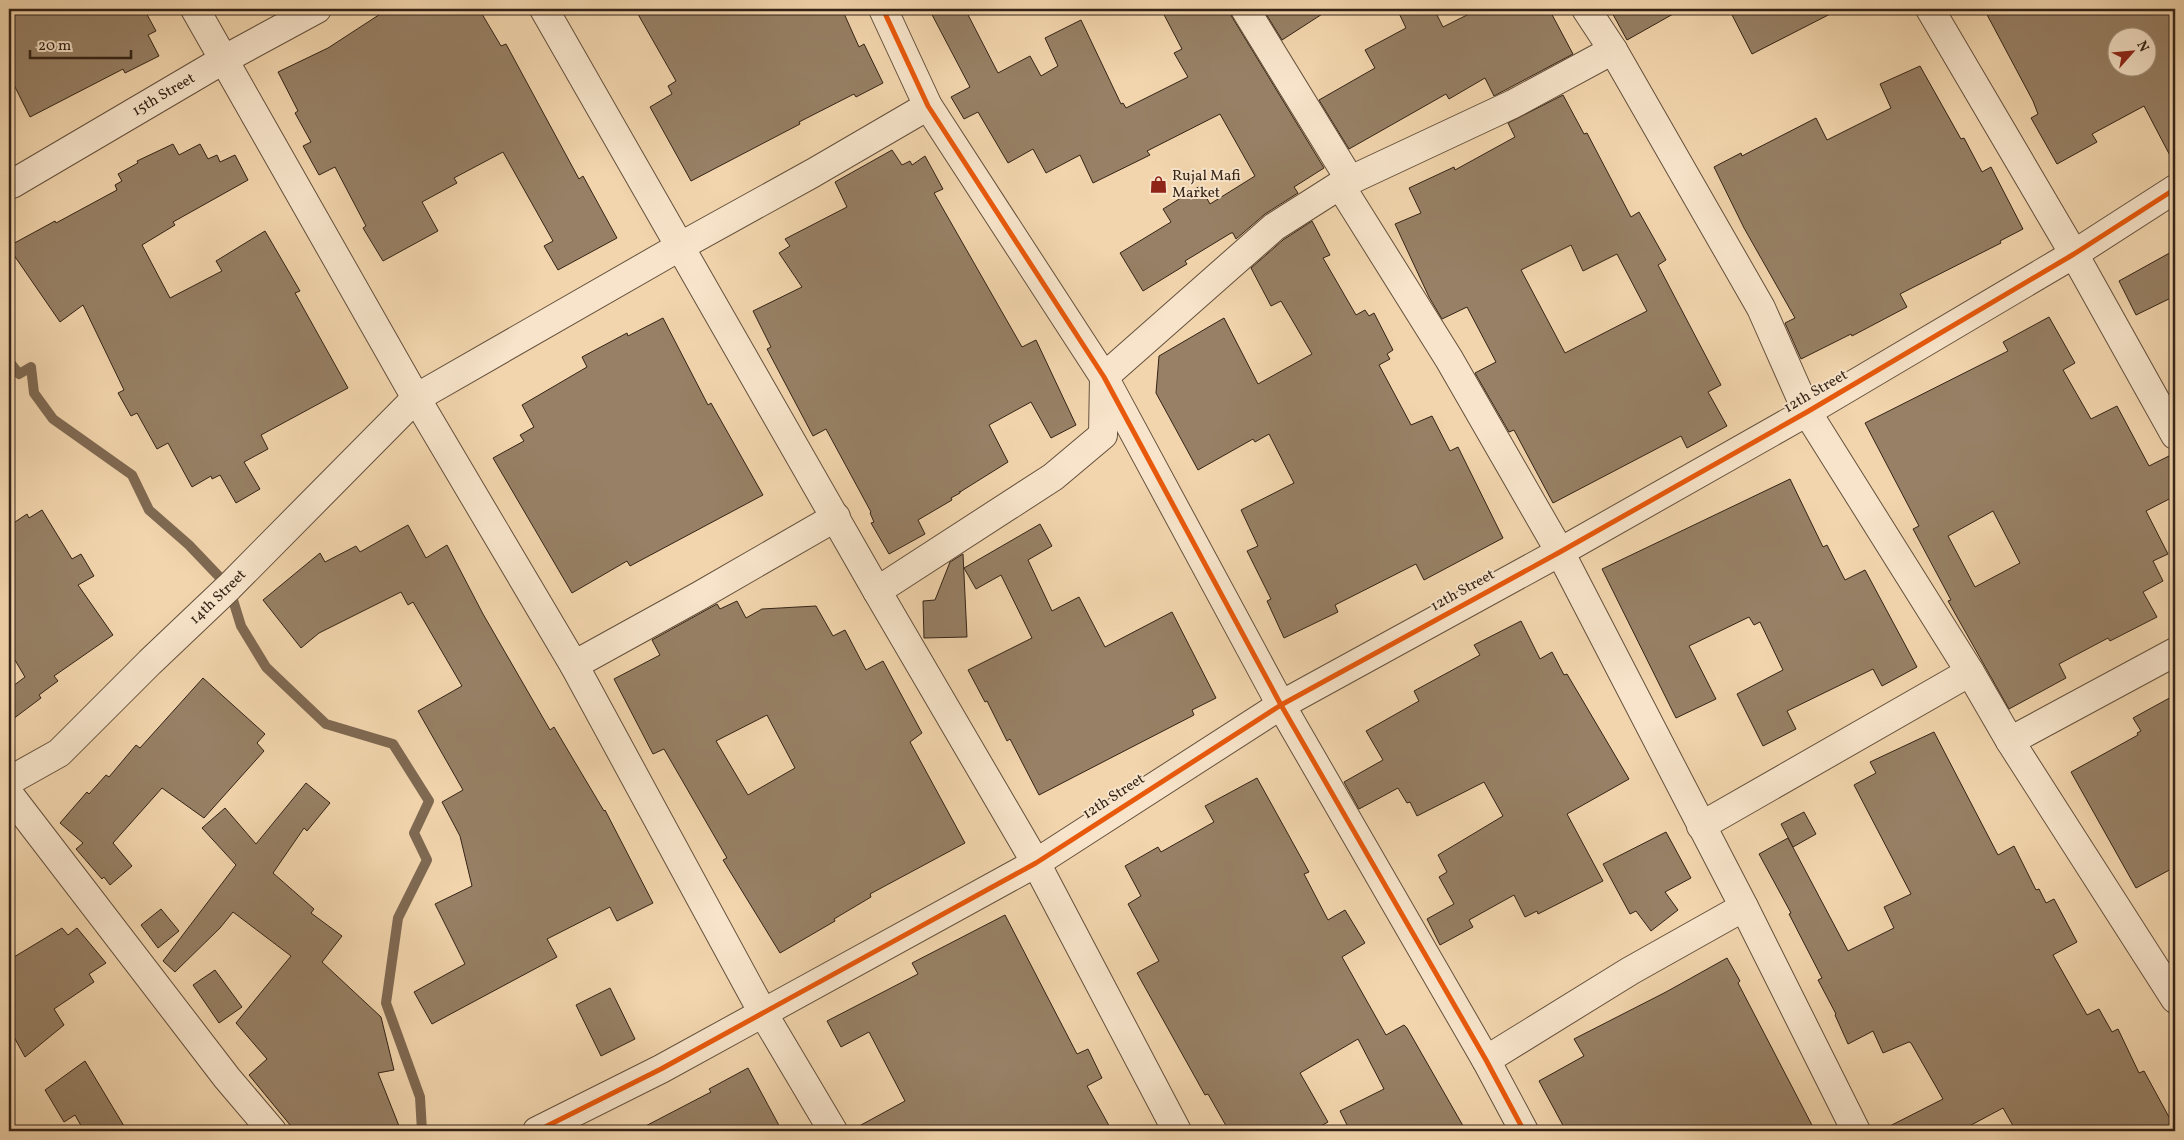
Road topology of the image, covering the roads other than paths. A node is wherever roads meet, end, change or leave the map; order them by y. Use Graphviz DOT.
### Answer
graph roads {
  1 [pos="195,9"];
  2 [pos="317,9"];
  3 [pos="544,9"];
  4 [pos="883,9"];
  5 [pos="1245,9"];
  6 [pos="1586,9"];
  7 [pos="1930,9"];
  8 [pos="1613,50"];
  9 [pos="223,60"];
  10 [pos="928,106"];
  11 [pos="1345,183"];
  12 [pos="12,184"];
  13 [pos="2175,189"];
  14 [pos="681,246"];
  15 [pos="2074,254"];
  16 [pos="1104,377"];
  17 [pos="416,398"];
  18 [pos="1807,412"];
  19 [pos="2175,435"];
  20 [pos="836,517"];
  21 [pos="1560,552"];
  22 [pos="877,591"];
  23 [pos="2175,652"];
  24 [pos="574,665"];
  25 [pos="1970,672"];
  26 [pos="1281,705"];
  27 [pos="2010,741"];
  28 [pos="9,781"];
  29 [pos="9,794"];
  30 [pos="1701,826"];
  31 [pos="1036,863"];
  32 [pos="1744,907"];
  33 [pos="2175,999"];
  34 [pos="763,1014"];
  35 [pos="1486,1060"];
  36 [pos="551,1128"];
  37 [pos="272,1131"];
  38 [pos="833,1131"];
  39 [pos="1177,1131"];
  40 [pos="1524,1131"];
  41 [pos="1856,1131"];
  1 -- 9 [label="street"];
  2 -- 9 [label="street, 15th Street"];
  3 -- 14 [label="street"];
  4 -- 10 [label="street"];
  5 -- 11 [label="street"];
  6 -- 8 [label="street"];
  7 -- 15 [label="street"];
  8 -- 11 [label="street"];
  8 -- 18 [label="street"];
  9 -- 12 [label="street, 15th Street"];
  9 -- 17 [label="street"];
  10 -- 14 [label="street, 14th Street"];
  10 -- 16 [label="street"];
  11 -- 16 [label="street"];
  11 -- 21 [label="street"];
  13 -- 15 [label="street, 12th Street"];
  14 -- 17 [label="street, 14th Street"];
  14 -- 20 [label="street"];
  15 -- 18 [label="street, 12th Street"];
  15 -- 19 [label="street"];
  16 -- 22 [label="street"];
  16 -- 26 [label="street"];
  17 -- 24 [label="street"];
  17 -- 28 [label="street, 14th Street"];
  18 -- 21 [label="street, 12th Street"];
  18 -- 25 [label="street"];
  20 -- 22 [label="street"];
  20 -- 24 [label="street"];
  21 -- 26 [label="street, 12th Street"];
  21 -- 30 [label="street"];
  22 -- 31 [label="street"];
  23 -- 27 [label="street"];
  24 -- 34 [label="street"];
  25 -- 27 [label="street"];
  25 -- 30 [label="street"];
  26 -- 31 [label="street, 12th Street"];
  26 -- 35 [label="street"];
  27 -- 33 [label="street"];
  29 -- 37 [label="street"];
  30 -- 32 [label="street"];
  31 -- 34 [label="street, 12th Street"];
  31 -- 39 [label="street"];
  32 -- 35 [label="street"];
  32 -- 41 [label="street"];
  34 -- 36 [label="street, 12th Street"];
  34 -- 38 [label="street"];
  35 -- 40 [label="street"];
}
